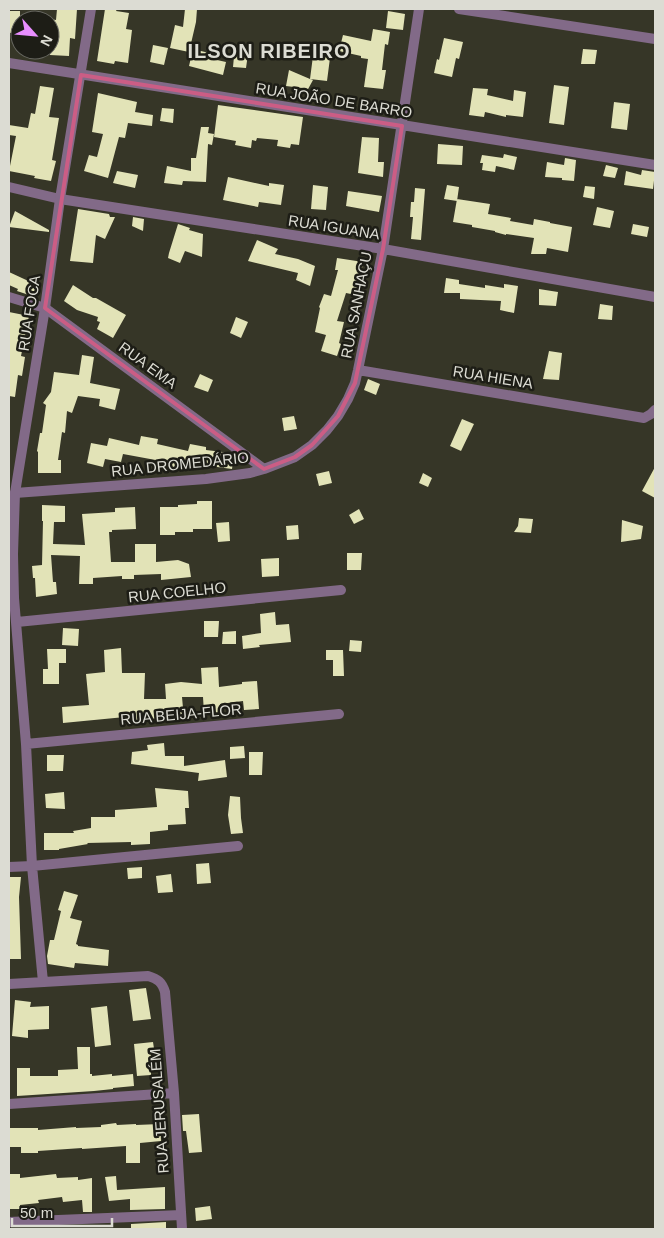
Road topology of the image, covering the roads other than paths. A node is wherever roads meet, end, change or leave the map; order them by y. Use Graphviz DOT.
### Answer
graph roads {
  1 [pos="91,9"];
  2 [pos="419,9"];
  3 [pos="459,9"];
  4 [pos="655,39"];
  5 [pos="9,63"];
  6 [pos="81,75"];
  7 [pos="402,126"];
  8 [pos="655,165"];
  9 [pos="9,187"];
  10 [pos="60,199"];
  11 [pos="383,249"];
  12 [pos="9,297"];
  13 [pos="655,297"];
  14 [pos="45,308"];
  15 [pos="358,370"];
  16 [pos="655,410"];
  17 [pos="264,469"];
  18 [pos="15,493"];
  19 [pos="341,590"];
  20 [pos="11,593"];
  21 [pos="17,622"];
  22 [pos="339,714"];
  23 [pos="26,744"];
  24 [pos="238,846"];
  25 [pos="32,866"];
  26 [pos="9,867"];
  27 [pos="43,982"];
  28 [pos="9,984"];
  29 [pos="174,1093"];
  30 [pos="9,1104"];
  31 [pos="181,1215"];
  32 [pos="9,1222"];
  33 [pos="182,1229"];
  1 -- 6 [label="street, RUA FOCA"];
  2 -- 7 [label="street, RUA SANHAÇU"];
  3 -- 4 [label="street"];
  5 -- 6 [label="street, RUA JOÃO DE BARRO"];
  6 -- 7 [label="street, RUA JOÃO DE BARRO"];
  6 -- 10 [label="street, RUA FOCA"];
  7 -- 8 [label="street, RUA JOÃO DE BARRO"];
  7 -- 11 [label="street, RUA SANHAÇU"];
  9 -- 10 [label="street, RUA IGUANA"];
  10 -- 11 [label="street, RUA IGUANA"];
  10 -- 14 [label="street, RUA FOCA"];
  11 -- 13 [label="street, RUA IGUANA"];
  11 -- 15 [label="street, RUA SANHAÇU"];
  12 -- 14 [label="street, RUA EMA"];
  14 -- 17 [label="street, RUA EMA"];
  14 -- 18 [label="street, RUA FOCA"];
  15 -- 16 [label="street, RUA HIENA"];
  15 -- 17 [label="street, RUA DROMEDÁRIO"];
  17 -- 18 [label="street, RUA DROMEDÁRIO"];
  18 -- 20 [label="street, RUA FOCA"];
  19 -- 21 [label="street, RUA COELHO"];
  20 -- 21 [label="street, RUA FOCA"];
  21 -- 23 [label="street, RUA FOCA"];
  22 -- 23 [label="street, RUA BEIJA-FLOR"];
  23 -- 25 [label="street, RUA FOCA"];
  24 -- 25 [label="street"];
  25 -- 26 [label="street"];
  25 -- 27 [label="street, RUA FOCA"];
  27 -- 28 [label="street"];
  27 -- 29 [label="street, RUA JERUSALÉM"];
  29 -- 30 [label="street"];
  29 -- 31 [label="street, RUA JERUSALÉM"];
  31 -- 32 [label="street"];
  31 -- 33 [label="street, RUA JERUSALÉM"];
}
